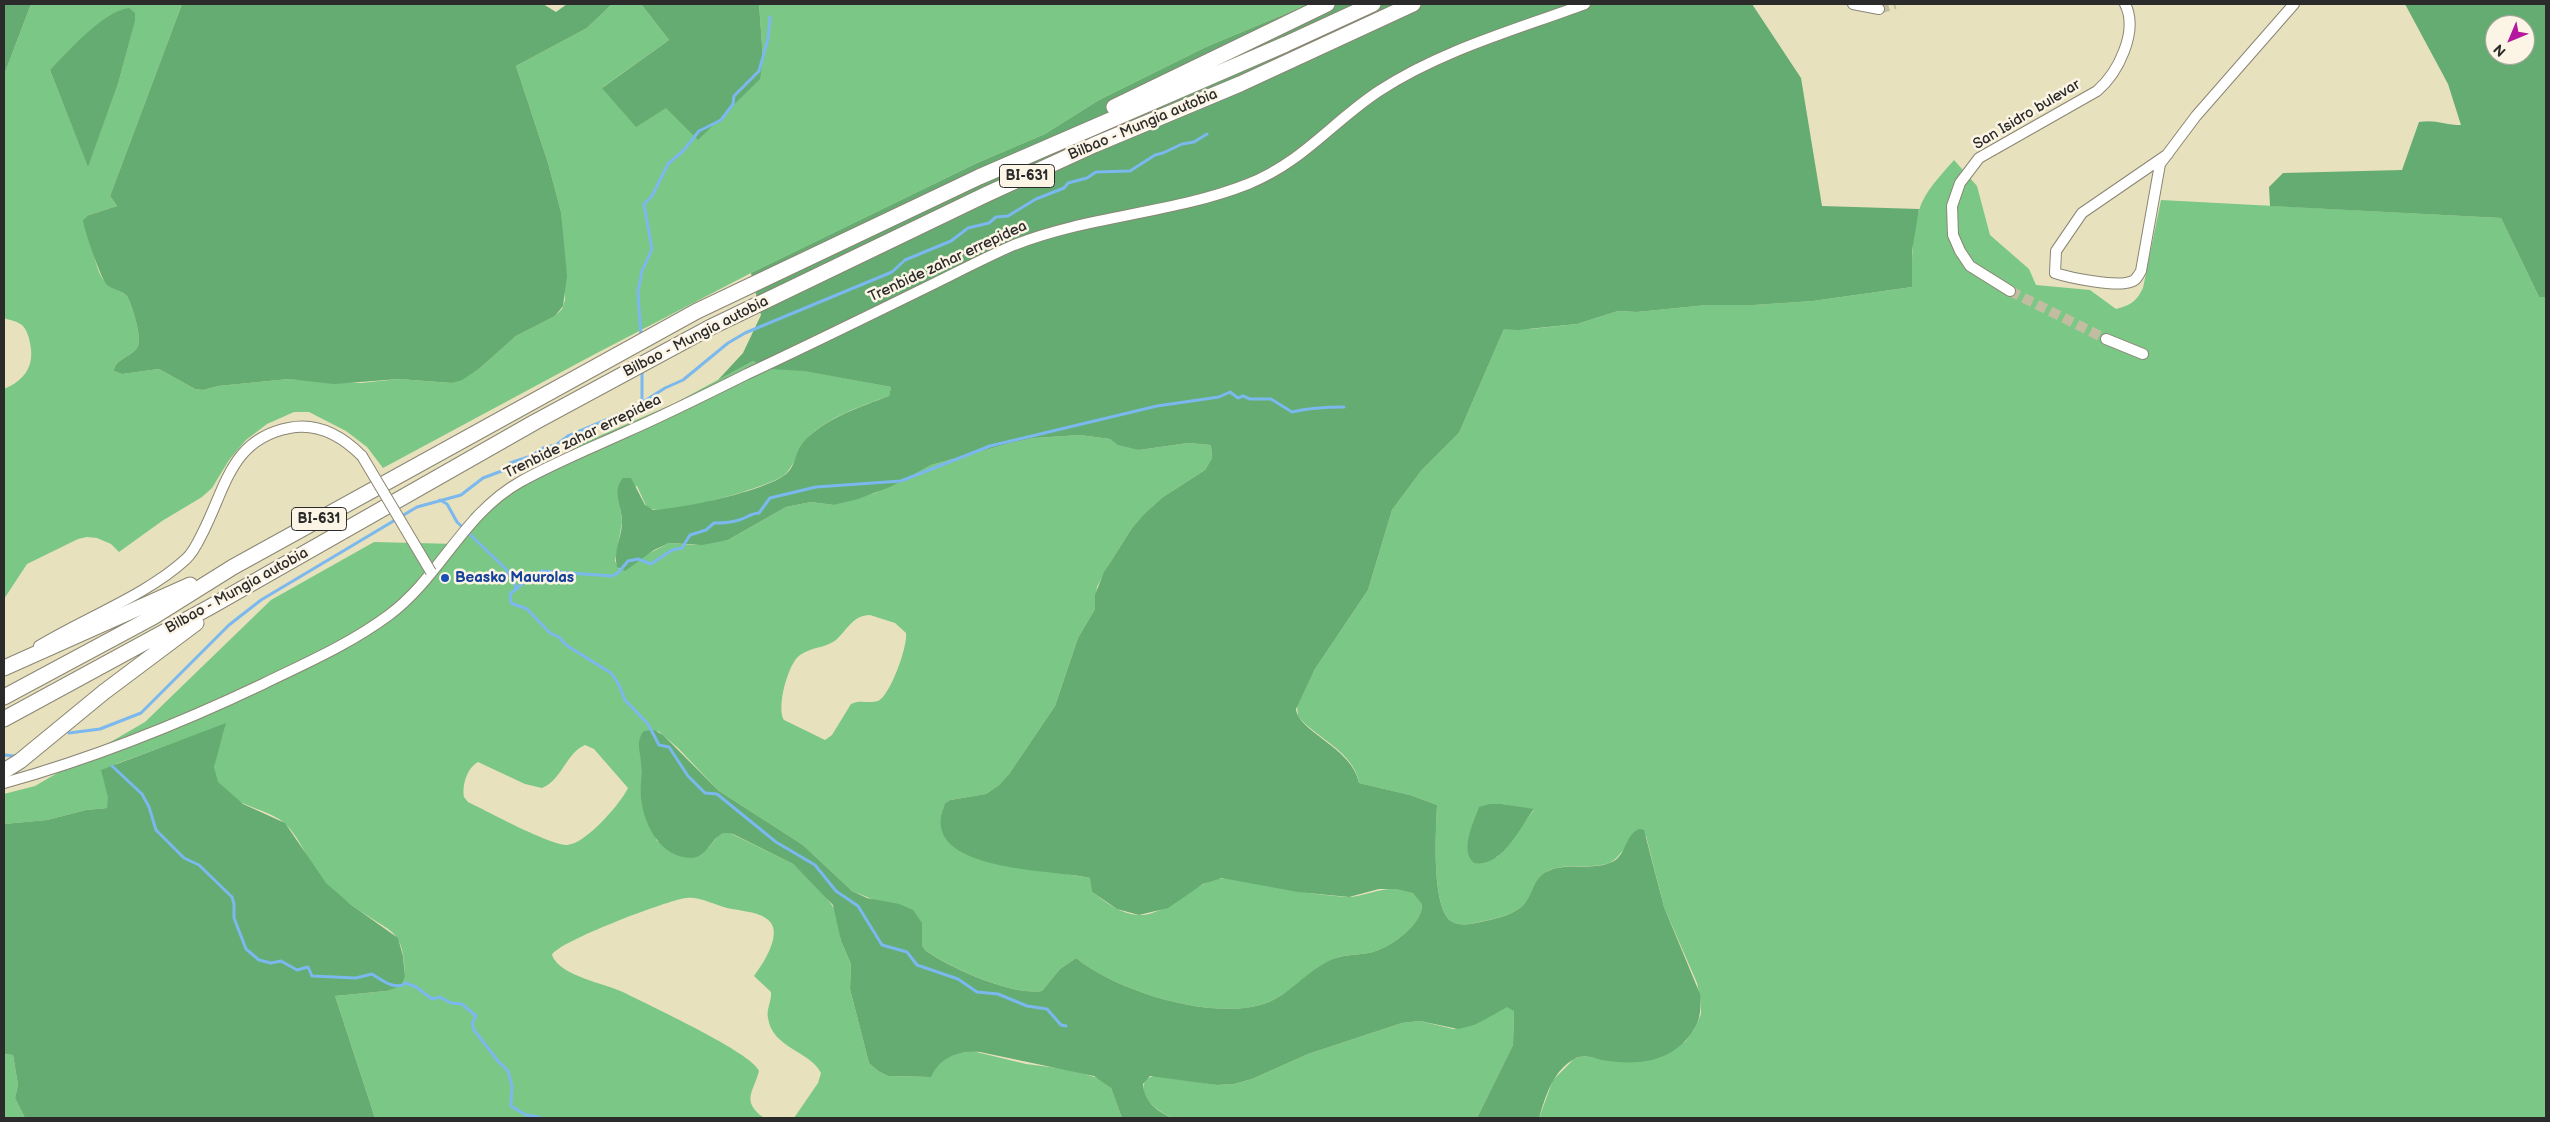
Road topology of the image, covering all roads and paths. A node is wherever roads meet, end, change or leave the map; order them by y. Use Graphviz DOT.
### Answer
graph roads {
  1 [pos="1327,4"];
  2 [pos="1373,4"];
  3 [pos="1413,4"];
  4 [pos="1585,4"];
  5 [pos="1854,4"];
  6 [pos="2126,4"];
  7 [pos="2294,4"];
  8 [pos="1878,9"];
  9 [pos="1048,147"];
  10 [pos="2168,154"];
  11 [pos="2010,291"];
  12 [pos="2106,339"];
  13 [pos="2143,354"];
  14 [pos="233,567"];
  15 [pos="431,572"];
  16 [pos="210,607"];
  17 [pos="4,668"];
  18 [pos="4,696"];
  19 [pos="4,719"];
  20 [pos="4,771"];
  21 [pos="4,783"];
  1 -- 9 [label="highway"];
  2 -- 9 [label="highway, Bilbao - Mungia autobia / BI-631"];
  3 -- 16 [label="highway, Bilbao - Mungia autobia / BI-631"];
  4 -- 15 [label="street, Trenbide zahar errepidea"];
  5 -- 8 [label="street"];
  6 -- 11 [label="street, San Isidro bulevar"];
  7 -- 10 [label="street"];
  9 -- 14 [label="highway, Bilbao - Mungia autobia / BI-631"];
  10 -- 10 [label="street"];
  12 -- 13 [label="street"];
  14 -- 17 [label="highway"];
  14 -- 18 [label="highway, Bilbao - Mungia autobia / BI-631"];
  15 -- 17 [label="street, bridge"];
  15 -- 21 [label="street, Trenbide zahar errepidea"];
  16 -- 19 [label="highway, Bilbao - Mungia autobia / BI-631"];
  16 -- 20 [label="highway"];
}
